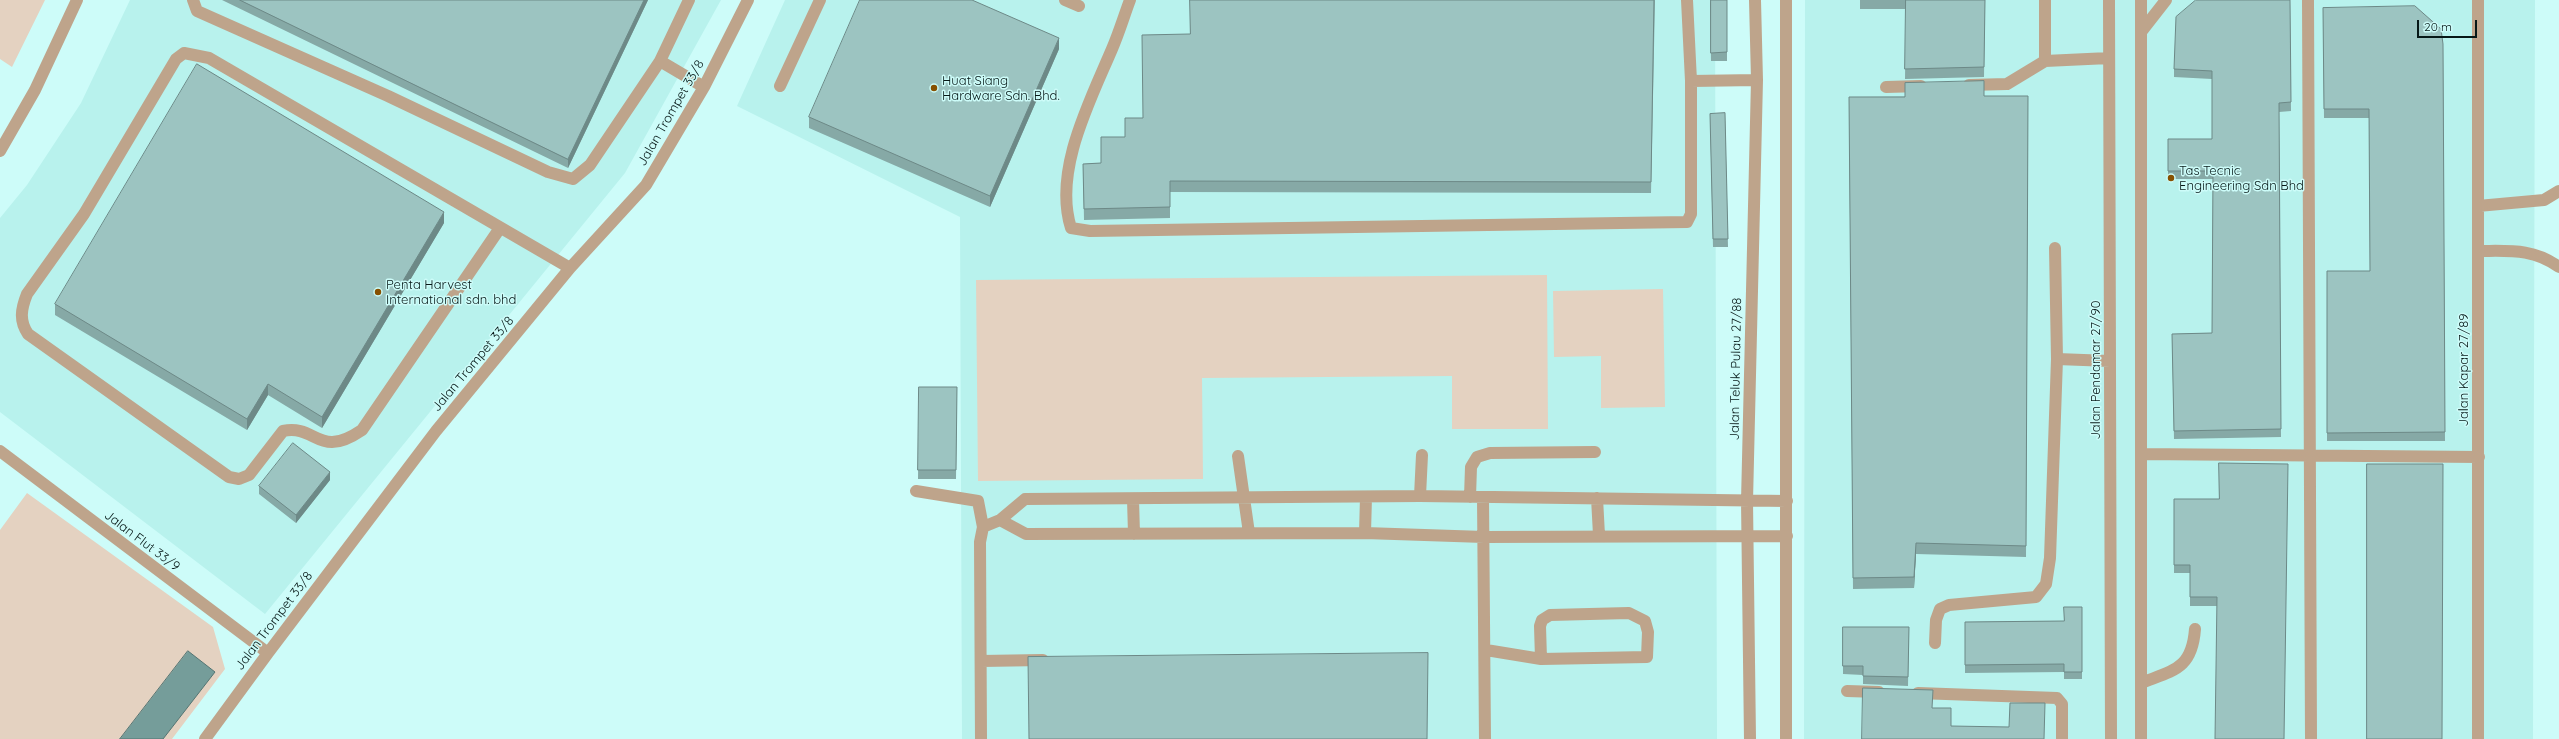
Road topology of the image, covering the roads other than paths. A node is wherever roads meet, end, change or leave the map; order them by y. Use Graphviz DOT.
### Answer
graph roads {
  1 [pos="77,0"];
  2 [pos="193,0"];
  3 [pos="689,0"];
  4 [pos="748,0"];
  5 [pos="820,0"];
  6 [pos="1065,0"];
  7 [pos="1130,0"];
  8 [pos="1687,0"];
  9 [pos="1755,0"];
  10 [pos="1786,0"];
  11 [pos="2045,0"];
  12 [pos="2109,0"];
  13 [pos="2141,0"];
  14 [pos="2166,0"];
  15 [pos="2308,0"];
  16 [pos="2478,0"];
  17 [pos="1079,6"];
  18 [pos="2141,32"];
  19 [pos="2109,58"];
  20 [pos="660,61"];
  21 [pos="2045,61"];
  22 [pos="1757,80"];
  23 [pos="1691,81"];
  24 [pos="1954,85"];
  25 [pos="780,86"];
  26 [pos="1932,86"];
  27 [pos="704,87"];
  28 [pos="1886,87"];
  29 [pos="0,151"];
  30 [pos="2559,191"];
  31 [pos="2478,206"];
  32 [pos="500,228"];
  33 [pos="2055,248"];
  34 [pos="2478,251"];
  35 [pos="2559,267"];
  36 [pos="570,268"];
  37 [pos="2057,359"];
  38 [pos="2110,361"];
  39 [pos="0,451"];
  40 [pos="1595,452"];
  41 [pos="2141,454"];
  42 [pos="1422,455"];
  43 [pos="1238,456"];
  44 [pos="2309,456"];
  45 [pos="2479,456"];
  46 [pos="916,491"];
  47 [pos="1246,496"];
  48 [pos="1420,496"];
  49 [pos="1366,497"];
  50 [pos="1470,497"];
  51 [pos="1483,498"];
  52 [pos="1597,498"];
  53 [pos="1133,499"];
  54 [pos="1747,501"];
  55 [pos="1787,501"];
  56 [pos="1000,520"];
  57 [pos="983,527"];
  58 [pos="1249,533"];
  59 [pos="1365,533"];
  60 [pos="1134,534"];
  61 [pos="1599,535"];
  62 [pos="1787,536"];
  63 [pos="1484,537"];
  64 [pos="1748,537"];
  65 [pos="2195,630"];
  66 [pos="1935,642"];
  67 [pos="1486,650"];
  68 [pos="268,653"];
  69 [pos="1541,659"];
  70 [pos="1053,660"];
  71 [pos="981,661"];
  72 [pos="2141,683"];
  73 [pos="1847,692"];
  74 [pos="1893,692"];
  75 [pos="1908,692"];
  76 [pos="205,739"];
  77 [pos="981,739"];
  78 [pos="1485,739"];
  79 [pos="1750,739"];
  80 [pos="1786,739"];
  81 [pos="2062,739"];
  82 [pos="2111,739"];
  83 [pos="2141,739"];
  84 [pos="2311,739"];
  85 [pos="2478,739"];
  1 -- 29 [label="street"];
  2 -- 20 [label="street"];
  3 -- 20 [label="street"];
  4 -- 27 [label="street, Jalan Trompet 33/8"];
  5 -- 25 [label="street"];
  6 -- 17 [label="street"];
  7 -- 23 [label="street"];
  8 -- 23 [label="street"];
  9 -- 22 [label="street, Jalan Teluk Pulau 27/88"];
  10 -- 55 [label="street"];
  11 -- 21 [label="street"];
  12 -- 19 [label="street, Jalan Pendamar 27/90"];
  13 -- 18 [label="street"];
  14 -- 18 [label="street"];
  15 -- 44 [label="street"];
  16 -- 31 [label="street, Jalan Kapar 27/89"];
  18 -- 41 [label="street"];
  19 -- 21 [label="street"];
  19 -- 38 [label="street, Jalan Pendamar 27/90"];
  20 -- 27 [label="street"];
  21 -- 24 [label="street"];
  22 -- 23 [label="street"];
  22 -- 54 [label="street, Jalan Teluk Pulau 27/88"];
  26 -- 28 [label="street"];
  27 -- 36 [label="street, Jalan Trompet 33/8"];
  30 -- 31 [label="street"];
  31 -- 34 [label="street, Jalan Kapar 27/89"];
  32 -- 32 [label="street"];
  32 -- 36 [label="street"];
  33 -- 37 [label="street"];
  34 -- 35 [label="street"];
  34 -- 45 [label="street, Jalan Kapar 27/89"];
  36 -- 68 [label="street, Jalan Trompet 33/8"];
  37 -- 38 [label="street"];
  37 -- 66 [label="street"];
  38 -- 82 [label="street, Jalan Pendamar 27/90"];
  39 -- 68 [label="street, Jalan Flut 33/9"];
  40 -- 50 [label="street"];
  41 -- 44 [label="street"];
  41 -- 72 [label="street"];
  42 -- 48 [label="street"];
  43 -- 47 [label="street"];
  44 -- 45 [label="street"];
  44 -- 84 [label="street"];
  45 -- 85 [label="street, Jalan Kapar 27/89"];
  46 -- 57 [label="street"];
  47 -- 49 [label="street"];
  47 -- 53 [label="street"];
  47 -- 58 [label="street"];
  48 -- 49 [label="street"];
  48 -- 50 [label="street"];
  49 -- 59 [label="street"];
  50 -- 51 [label="street"];
  51 -- 52 [label="street"];
  51 -- 63 [label="street"];
  52 -- 54 [label="street"];
  52 -- 61 [label="street"];
  53 -- 56 [label="street"];
  53 -- 60 [label="street"];
  54 -- 55 [label="street"];
  54 -- 64 [label="street, Jalan Teluk Pulau 27/88"];
  55 -- 62 [label="street"];
  56 -- 57 [label="street"];
  56 -- 60 [label="street"];
  57 -- 71 [label="street"];
  58 -- 59 [label="street"];
  58 -- 60 [label="street"];
  59 -- 63 [label="street"];
  61 -- 63 [label="street"];
  61 -- 64 [label="street"];
  62 -- 64 [label="street"];
  62 -- 80 [label="street"];
  63 -- 67 [label="street"];
  64 -- 79 [label="street, Jalan Teluk Pulau 27/88"];
  65 -- 72 [label="street"];
  67 -- 69 [label="street"];
  67 -- 78 [label="street"];
  68 -- 76 [label="street, Jalan Trompet 33/8"];
  69 -- 69 [label="street"];
  70 -- 71 [label="street"];
  71 -- 77 [label="street"];
  72 -- 83 [label="street"];
  73 -- 74 [label="street"];
  75 -- 81 [label="street"];
}
